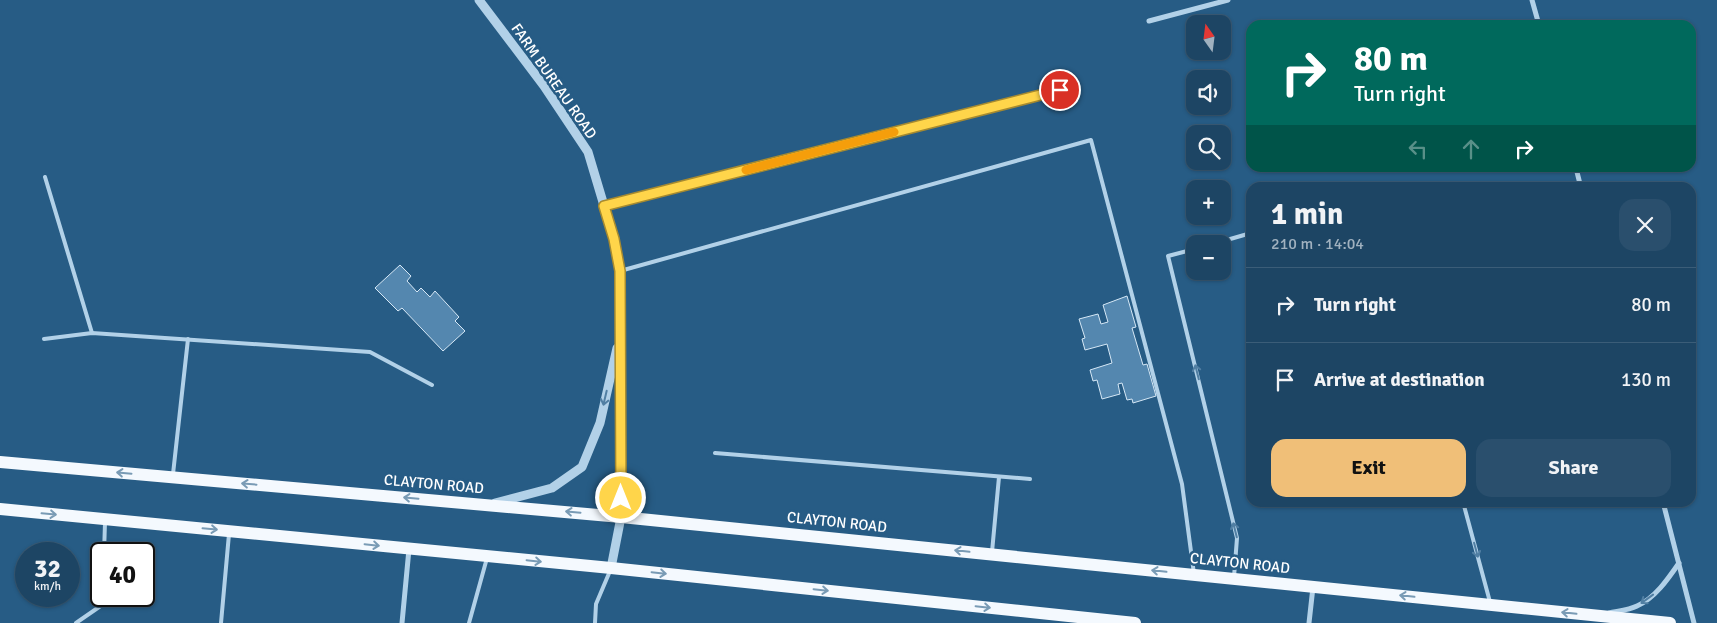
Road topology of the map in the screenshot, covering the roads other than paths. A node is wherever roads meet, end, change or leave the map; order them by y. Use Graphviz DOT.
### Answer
graph roads {
  1 [pos="479,0"];
  2 [pos="1228,0"];
  3 [pos="1532,0"];
  4 [pos="1538,20"];
  5 [pos="1149,21"];
  6 [pos="1060,90"];
  7 [pos="45,177"];
  8 [pos="604,206"];
  9 [pos="1246,235"];
  10 [pos="1231,239"];
  11 [pos="1186,251"];
  12 [pos="620,271"];
  13 [pos="92,333"];
  14 [pos="620,333"];
  15 [pos="44,339"];
  16 [pos="188,339"];
  17 [pos="432,385"];
  18 [pos="715,453"];
  19 [pos="0,462"];
  20 [pos="173,477"];
  21 [pos="999,477"];
  22 [pos="1030,479"];
  23 [pos="488,505"];
  24 [pos="1464,507"];
  25 [pos="1664,507"];
  26 [pos="0,509"];
  27 [pos="621,517"];
  28 [pos="106,520"];
  29 [pos="229,531"];
  30 [pos="105,542"];
  31 [pos="409,549"];
  32 [pos="992,554"];
  33 [pos="487,556"];
  34 [pos="1679,563"];
  35 [pos="611,568"];
  36 [pos="1194,574"];
  37 [pos="1234,578"];
  38 [pos="1313,586"];
  39 [pos="1491,605"];
  40 [pos="99,607"];
  41 [pos="1597,616"];
  42 [pos="76,623"];
  43 [pos="221,623"];
  44 [pos="402,623"];
  45 [pos="469,623"];
  46 [pos="595,623"];
  47 [pos="1135,623"];
  48 [pos="1309,623"];
  49 [pos="1670,623"];
  50 [pos="1694,623"];
  1 -- 8 [label="street, FARM BUREAU ROAD"];
  2 -- 5 [label="street"];
  3 -- 4 [label="street"];
  6 -- 8 [label="lane"];
  7 -- 13 [label="lane"];
  8 -- 12 [label="street, FARM BUREAU ROAD"];
  9 -- 10 [label="lane"];
  37 -- 11 [label="lane, one-way"];
  12 -- 14 [label="street, FARM BUREAU ROAD"];
  12 -- 36 [label="lane"];
  13 -- 15 [label="lane"];
  13 -- 16 [label="lane"];
  14 -- 23 [label="street, one-way"];
  14 -- 27 [label="street, FARM BUREAU ROAD"];
  16 -- 17 [label="lane"];
  16 -- 20 [label="lane"];
  18 -- 21 [label="lane"];
  20 -- 19 [label="main road, CLAYTON ROAD, one-way"];
  23 -- 20 [label="main road, CLAYTON ROAD, one-way"];
  21 -- 22 [label="lane"];
  21 -- 32 [label="lane"];
  27 -- 23 [label="main road, CLAYTON ROAD, one-way"];
  24 -- 39 [label="lane, one-way"];
  25 -- 34 [label="street"];
  26 -- 28 [label="main road, one-way"];
  32 -- 27 [label="main road, CLAYTON ROAD, one-way"];
  27 -- 35 [label="street, FARM BUREAU ROAD"];
  28 -- 29 [label="main road, one-way"];
  28 -- 30 [label="lane"];
  29 -- 31 [label="main road, one-way"];
  29 -- 43 [label="lane"];
  31 -- 33 [label="main road"];
  31 -- 44 [label="street"];
  36 -- 32 [label="main road, CLAYTON ROAD, one-way"];
  33 -- 35 [label="main road, one-way"];
  33 -- 45 [label="lane"];
  34 -- 41 [label="street, one-way"];
  34 -- 50 [label="street"];
  35 -- 46 [label="lane"];
  35 -- 47 [label="main road, one-way"];
  36 -- 37 [label="main road, CLAYTON ROAD"];
  37 -- 38 [label="main road, CLAYTON ROAD"];
  39 -- 38 [label="main road, CLAYTON ROAD, one-way"];
  38 -- 48 [label="street"];
  41 -- 39 [label="main road, CLAYTON ROAD, one-way"];
  40 -- 42 [label="lane"];
  41 -- 49 [label="main road, CLAYTON ROAD"];
}
